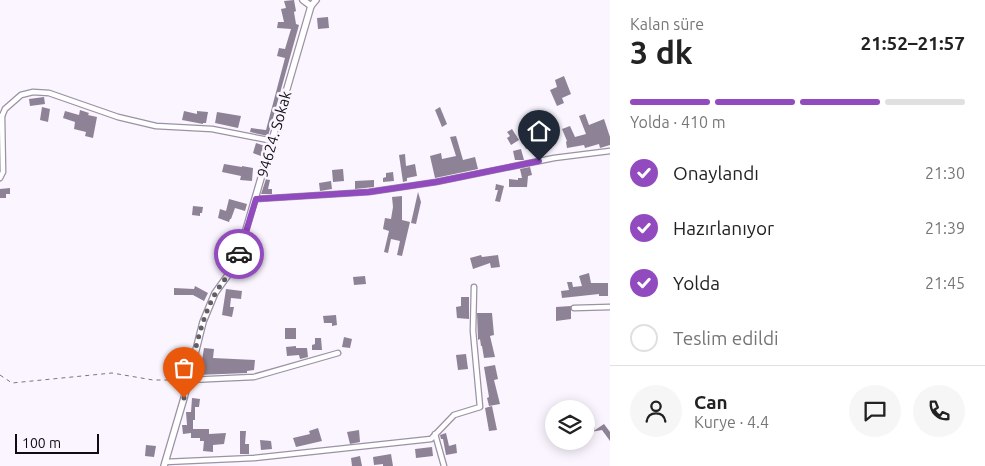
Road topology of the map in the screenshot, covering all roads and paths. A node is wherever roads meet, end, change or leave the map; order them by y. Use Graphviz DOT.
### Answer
graph roads {
  1 [pos="304,0"];
  2 [pos="316,0"];
  3 [pos="311,6"];
  4 [pos="1,116"];
  5 [pos="273,142"];
  6 [pos="610,152"];
  7 [pos="0,178"];
  8 [pos="256,199"];
  9 [pos="474,287"];
  10 [pos="610,307"];
  11 [pos="574,308"];
  12 [pos="338,353"];
  13 [pos="0,375"];
  14 [pos="189,380"];
  15 [pos="434,434"];
  16 [pos="164,464"];
  17 [pos="444,466"];
  1 -- 3 [label="street"];
  2 -- 3 [label="street, 94624. Sokak"];
  3 -- 5 [label="street, 94624. Sokak"];
  4 -- 5 [label="street"];
  4 -- 7 [label="street"];
  5 -- 8 [label="street, 94624. Sokak"];
  6 -- 8 [label="street"];
  8 -- 14 [label="street, 94624. Sokak"];
  9 -- 15 [label="street"];
  10 -- 11 [label="street"];
  12 -- 14 [label="street"];
  13 -- 14 [label="path"];
  14 -- 16 [label="street, 94624. Sokak"];
  15 -- 16 [label="street"];
  15 -- 17 [label="street"];
}
